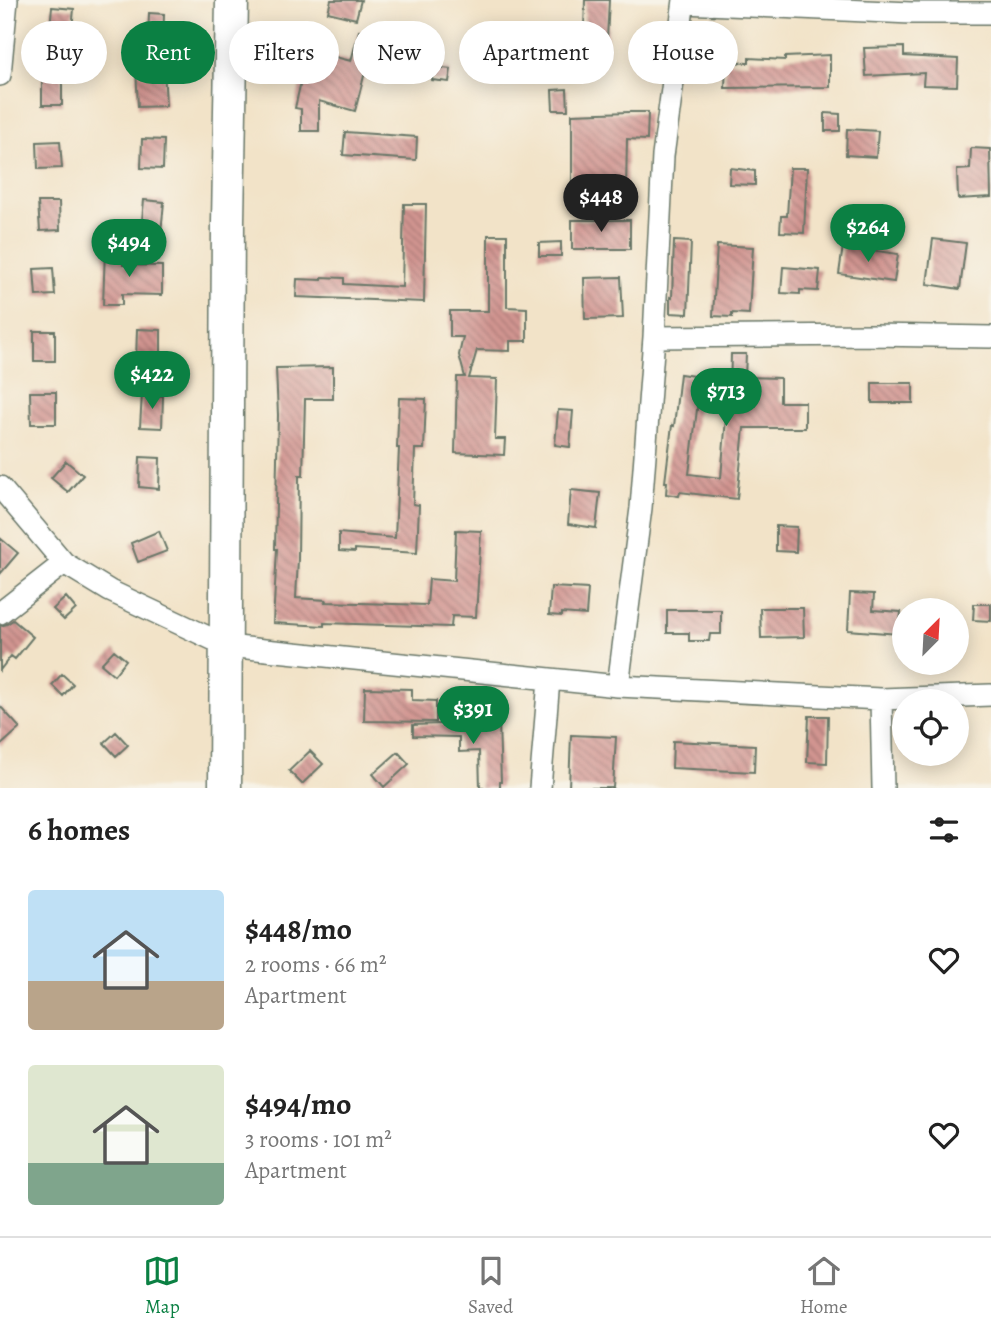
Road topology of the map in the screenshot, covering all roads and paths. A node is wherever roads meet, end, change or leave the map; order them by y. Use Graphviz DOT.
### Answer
graph roads {
  1 [pos="232,0"];
  2 [pos="684,1"];
  3 [pos="4,11"];
  4 [pos="991,13"];
  5 [pos="0,75"];
  6 [pos="654,337"];
  7 [pos="991,337"];
  8 [pos="0,487"];
  9 [pos="64,563"];
  10 [pos="0,613"];
  11 [pos="227,646"];
  12 [pos="549,680"];
  13 [pos="618,686"];
  14 [pos="991,695"];
  15 [pos="881,699"];
  16 [pos="225,788"];
  17 [pos="540,788"];
  18 [pos="883,788"];
  1 -- 11 [label="main road"];
  2 -- 4 [label="street"];
  2 -- 6 [label="street"];
  3 -- 5 [label="street"];
  6 -- 7 [label="street"];
  6 -- 13 [label="street"];
  8 -- 9 [label="street"];
  9 -- 10 [label="street"];
  9 -- 11 [label="street"];
  11 -- 12 [label="street"];
  11 -- 16 [label="main road"];
  12 -- 13 [label="street"];
  12 -- 17 [label="street"];
  13 -- 15 [label="street"];
  14 -- 15 [label="street"];
  15 -- 18 [label="street"];
}
